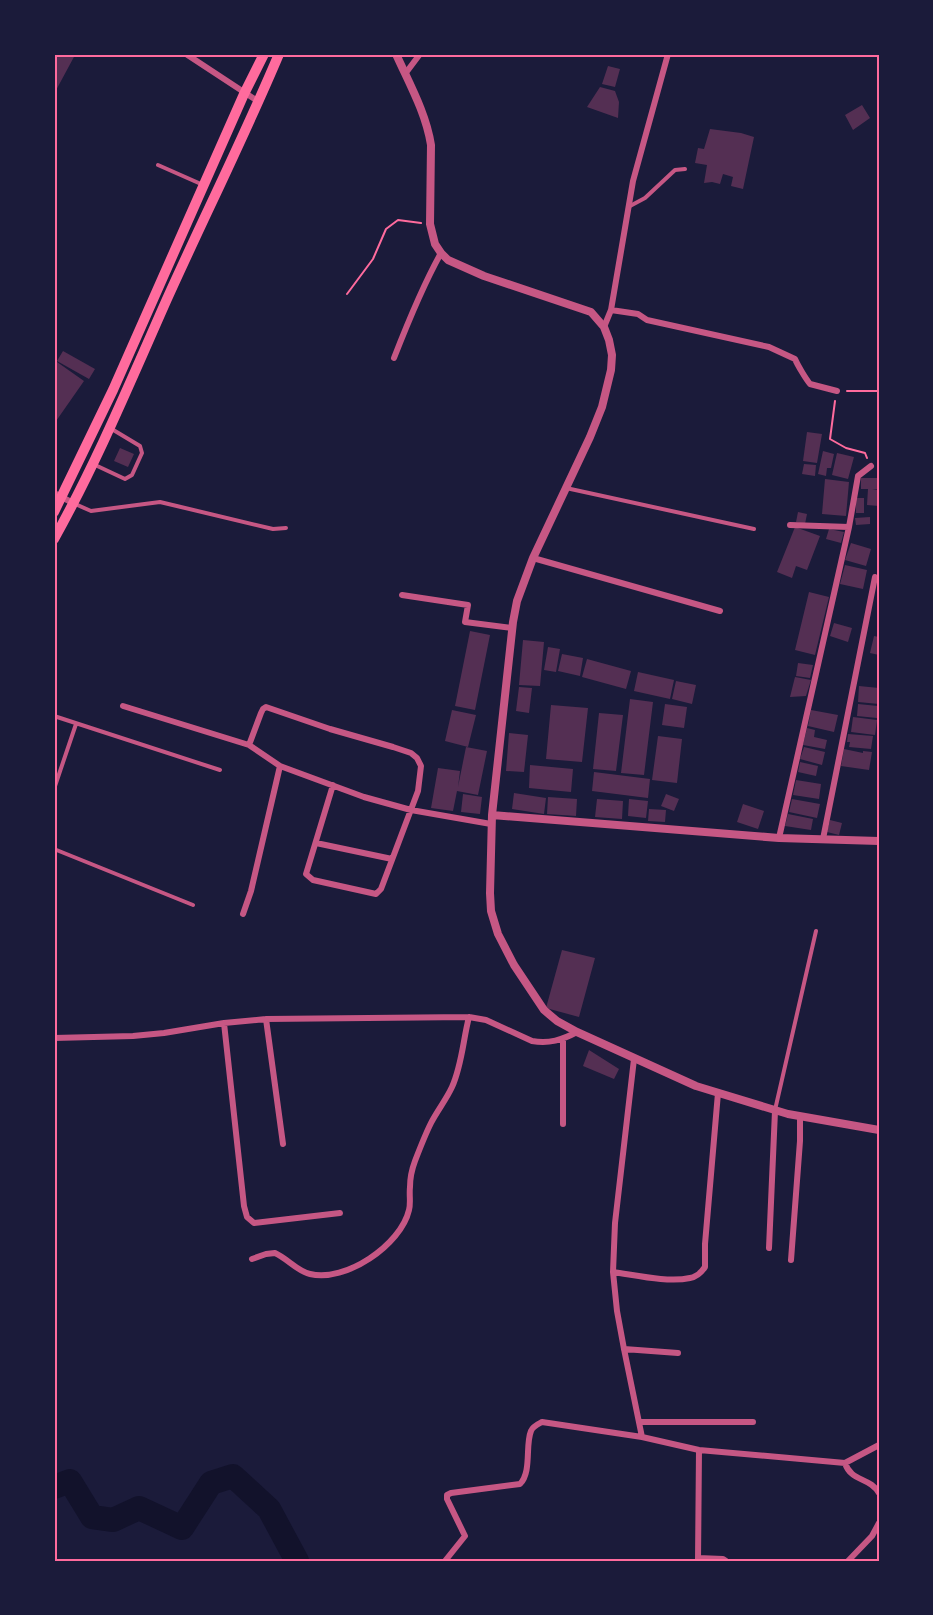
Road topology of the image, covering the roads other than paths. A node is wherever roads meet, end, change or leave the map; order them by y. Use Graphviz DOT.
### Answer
graph roads {
  1 [pos="186,54"];
  2 [pos="264,54"];
  3 [pos="279,54"];
  4 [pos="396,54"];
  5 [pos="420,54"];
  6 [pos="668,54"];
  7 [pos="405,74"];
  8 [pos="244,93"];
  9 [pos="259,102"];
  10 [pos="158,165"];
  11 [pos="685,169"];
  12 [pos="204,186"];
  13 [pos="630,206"];
  14 [pos="441,253"];
  15 [pos="611,310"];
  16 [pos="604,327"];
  17 [pos="394,358"];
  18 [pos="837,391"];
  19 [pos="109,428"];
  20 [pos="93,464"];
  21 [pos="871,466"];
  22 [pos="566,488"];
  23 [pos="58,495"];
  24 [pos="73,503"];
  25 [pos="54,512"];
  26 [pos="790,525"];
  27 [pos="286,528"];
  28 [pos="849,528"];
  29 [pos="754,529"];
  30 [pos="54,539"];
  31 [pos="533,558"];
  32 [pos="875,577"];
  33 [pos="402,595"];
  34 [pos="720,611"];
  35 [pos="512,628"];
  36 [pos="123,706"];
  37 [pos="54,717"];
  38 [pos="76,724"];
  39 [pos="249,745"];
  40 [pos="280,766"];
  41 [pos="220,770"];
  42 [pos="333,785"];
  43 [pos="54,789"];
  44 [pos="411,810"];
  45 [pos="492,819"];
  46 [pos="779,838"];
  47 [pos="823,840"];
  48 [pos="879,841"];
  49 [pos="316,843"];
  50 [pos="54,849"];
  51 [pos="392,859"];
  52 [pos="193,905"];
  53 [pos="243,914"];
  54 [pos="816,931"];
  55 [pos="469,1017"];
  56 [pos="266,1019"];
  57 [pos="224,1023"];
  58 [pos="577,1032"];
  59 [pos="54,1039"];
  60 [pos="562,1039"];
  61 [pos="634,1059"];
  62 [pos="718,1093"];
  63 [pos="775,1111"];
  64 [pos="800,1117"];
  65 [pos="563,1124"];
  66 [pos="879,1130"];
  67 [pos="283,1144"];
  68 [pos="340,1213"];
  69 [pos="769,1248"];
  70 [pos="252,1259"];
  71 [pos="791,1260"];
  72 [pos="613,1272"];
  73 [pos="624,1348"];
  74 [pos="678,1353"];
  75 [pos="639,1422"];
  76 [pos="753,1422"];
  77 [pos="642,1437"];
  78 [pos="879,1445"];
  79 [pos="699,1450"];
  80 [pos="845,1463"];
  81 [pos="879,1493"];
  82 [pos="879,1523"];
  83 [pos="698,1559"];
  84 [pos="445,1561"];
  85 [pos="726,1561"];
  86 [pos="848,1561"];
  1 -- 8 [label="street"];
  2 -- 8 [label="main road"];
  3 -- 9 [label="main road"];
  4 -- 7 [label="street"];
  5 -- 7 [label="street"];
  6 -- 13 [label="street"];
  7 -- 14 [label="street"];
  8 -- 9 [label="street"];
  8 -- 12 [label="main road"];
  9 -- 19 [label="main road"];
  10 -- 12 [label="lane"];
  11 -- 13 [label="lane"];
  12 -- 23 [label="main road"];
  13 -- 15 [label="street"];
  14 -- 16 [label="street"];
  14 -- 17 [label="street"];
  15 -- 16 [label="street"];
  15 -- 18 [label="street"];
  16 -- 22 [label="street"];
  19 -- 20 [label="main road"];
  19 -- 20 [label="lane"];
  20 -- 24 [label="main road"];
  21 -- 28 [label="street"];
  22 -- 29 [label="lane"];
  22 -- 31 [label="street"];
  23 -- 24 [label="street"];
  23 -- 25 [label="main road"];
  24 -- 27 [label="lane"];
  24 -- 30 [label="main road"];
  26 -- 28 [label="street"];
  28 -- 46 [label="street"];
  31 -- 34 [label="street"];
  31 -- 35 [label="street"];
  32 -- 47 [label="street"];
  33 -- 35 [label="street"];
  35 -- 45 [label="street"];
  36 -- 39 [label="street"];
  37 -- 38 [label="lane"];
  38 -- 41 [label="lane"];
  38 -- 43 [label="lane"];
  39 -- 40 [label="street"];
  39 -- 44 [label="street"];
  40 -- 42 [label="street"];
  40 -- 53 [label="street"];
  42 -- 44 [label="street"];
  42 -- 49 [label="street"];
  44 -- 45 [label="street"];
  44 -- 51 [label="street"];
  45 -- 46 [label="street"];
  45 -- 58 [label="street"];
  46 -- 47 [label="street"];
  47 -- 48 [label="street"];
  49 -- 51 [label="street"];
  49 -- 51 [label="street"];
  50 -- 52 [label="lane"];
  54 -- 63 [label="lane"];
  55 -- 56 [label="street"];
  55 -- 60 [label="street"];
  55 -- 70 [label="street"];
  56 -- 57 [label="street"];
  56 -- 67 [label="street"];
  57 -- 59 [label="street"];
  57 -- 68 [label="street"];
  58 -- 60 [label="street"];
  58 -- 61 [label="street"];
  60 -- 65 [label="street"];
  61 -- 62 [label="street"];
  61 -- 72 [label="street"];
  62 -- 63 [label="street"];
  62 -- 72 [label="street"];
  63 -- 64 [label="street"];
  63 -- 69 [label="street"];
  64 -- 66 [label="street"];
  64 -- 71 [label="street"];
  72 -- 73 [label="street"];
  73 -- 74 [label="street"];
  73 -- 75 [label="street"];
  75 -- 76 [label="street"];
  75 -- 77 [label="street"];
  77 -- 79 [label="street"];
  77 -- 84 [label="street"];
  78 -- 80 [label="street"];
  79 -- 80 [label="street"];
  79 -- 83 [label="street"];
  80 -- 81 [label="street"];
  82 -- 86 [label="street"];
  83 -- 85 [label="street"];
}
